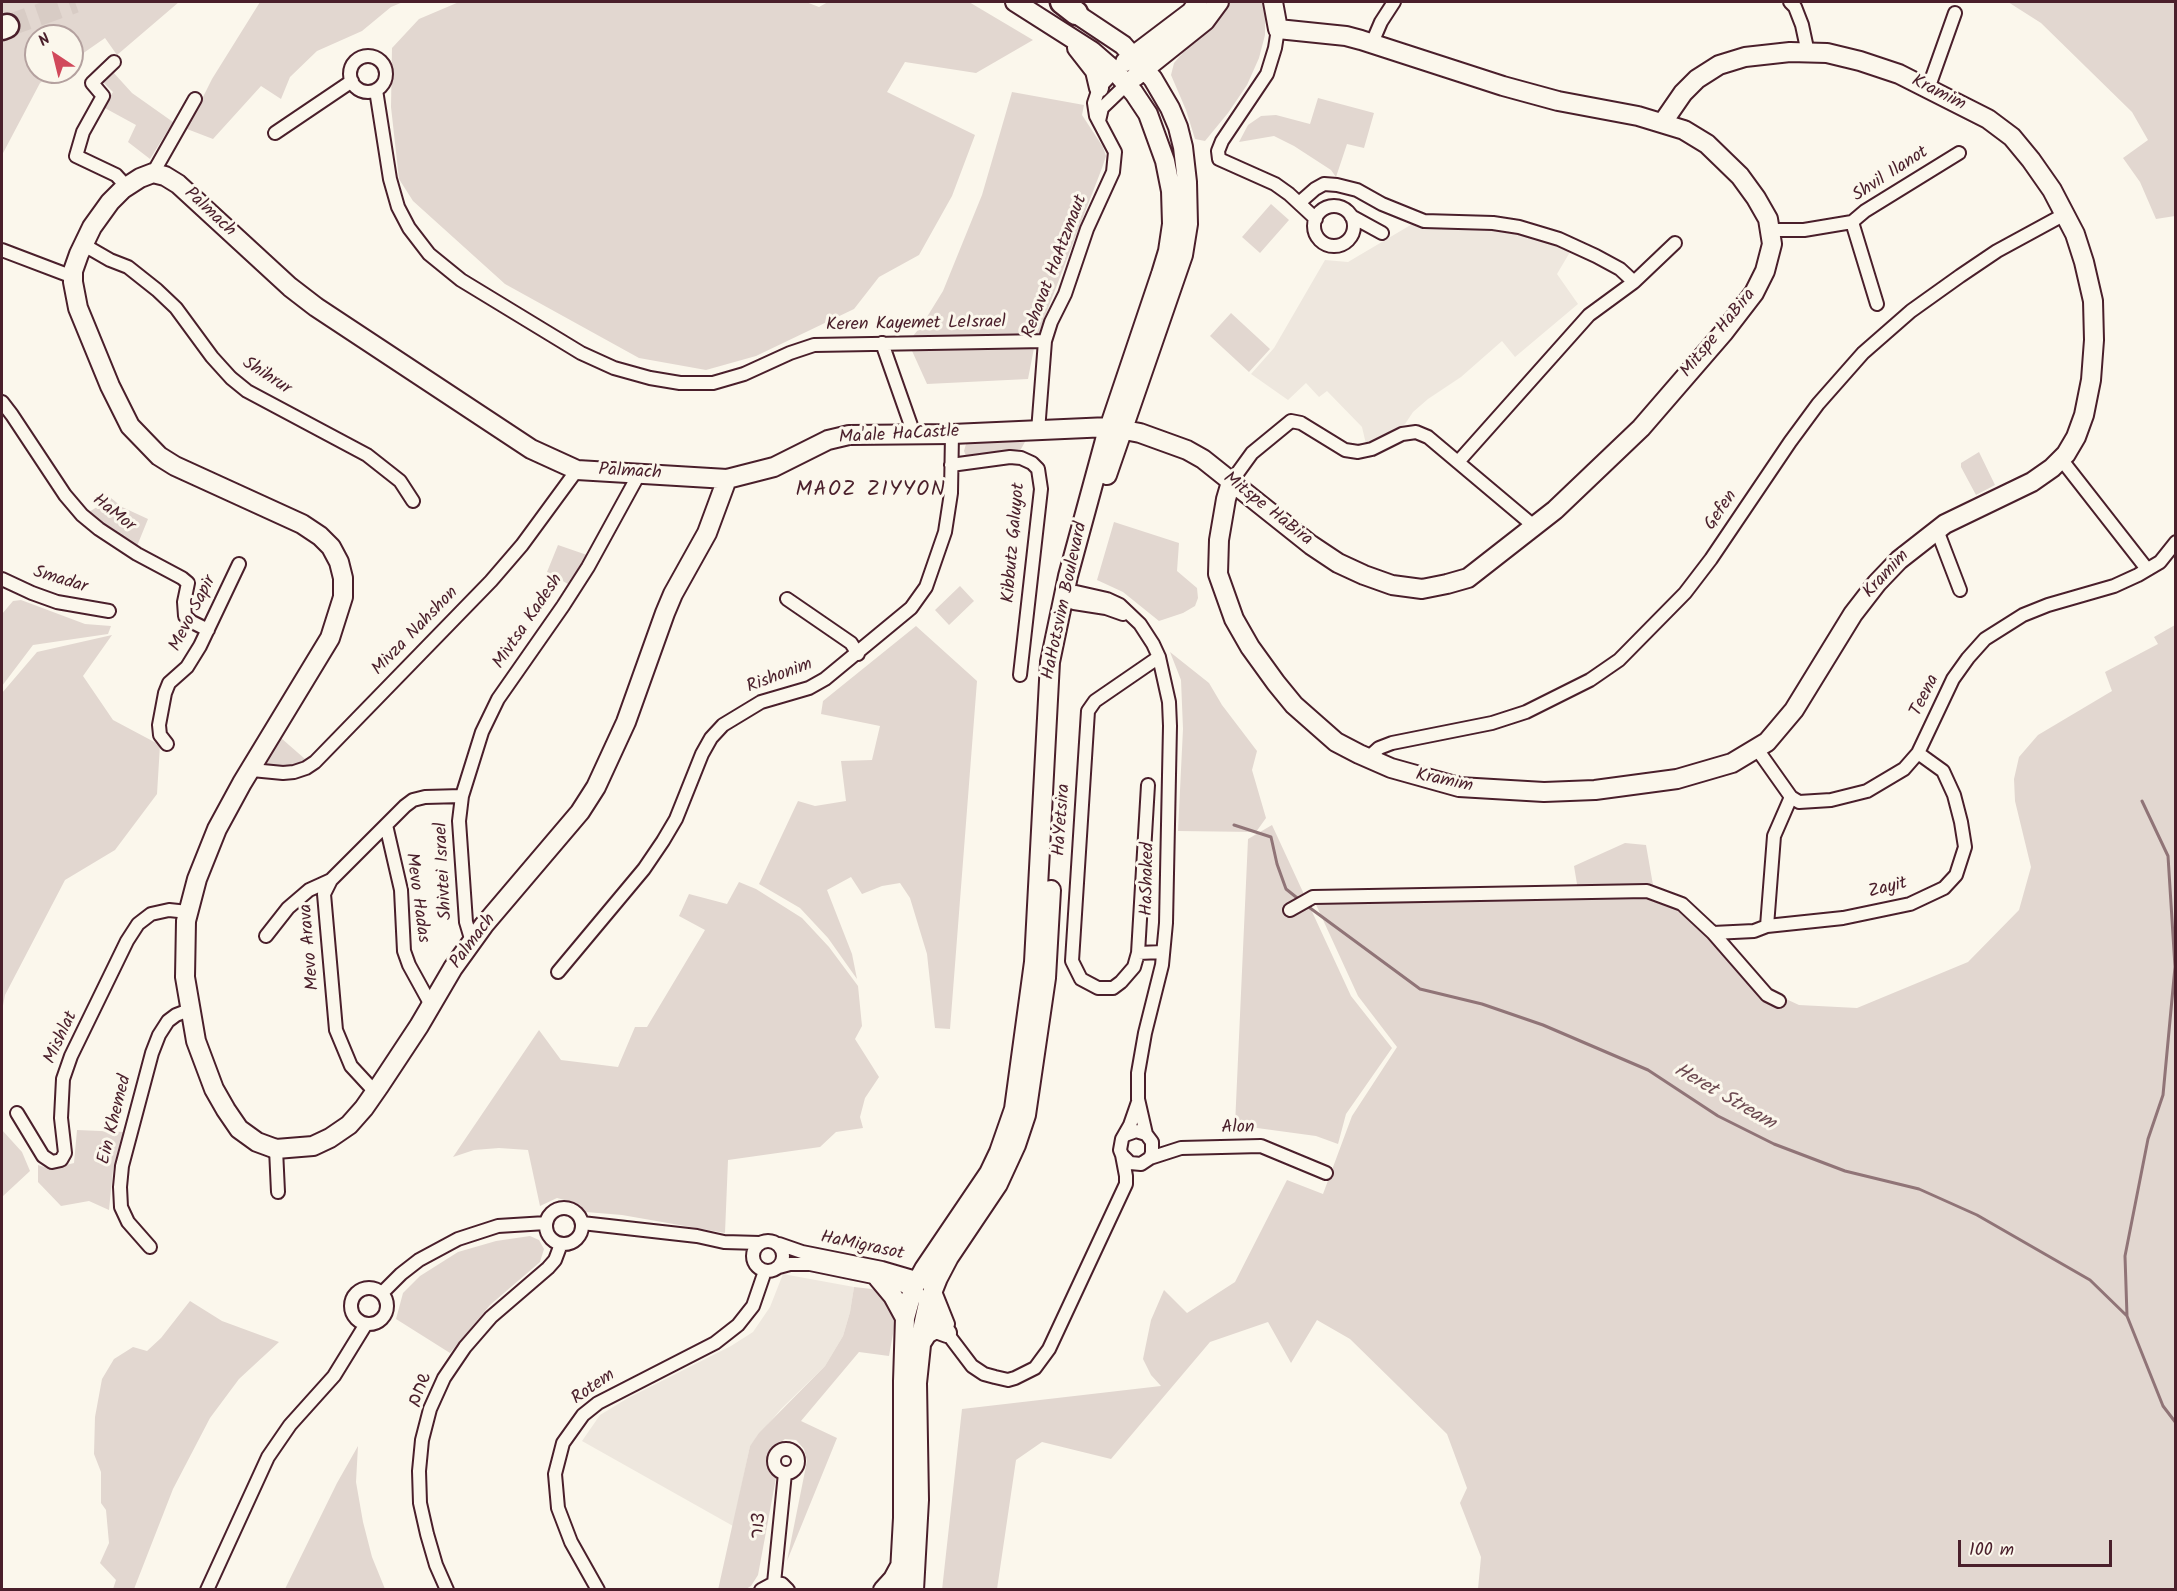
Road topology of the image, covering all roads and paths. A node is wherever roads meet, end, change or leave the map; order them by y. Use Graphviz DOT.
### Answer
graph roads {
  1 [pos="1014,2"];
  2 [pos="1198,2"];
  3 [pos="1219,2"];
  4 [pos="1273,2"];
  5 [pos="1394,2"];
  6 [pos="1790,2"];
  7 [pos="1065,12"];
  8 [pos="1955,13"];
  9 [pos="1278,28"];
  10 [pos="1169,29"];
  11 [pos="1108,34"];
  12 [pos="1372,43"];
  13 [pos="1169,50"];
  14 [pos="1808,53"];
  15 [pos="114,62"];
  16 [pos="1139,62"];
  17 [pos="1121,77"];
  18 [pos="352,81"];
  19 [pos="1099,88"];
  20 [pos="1928,89"];
  21 [pos="376,90"];
  22 [pos="1164,96"];
  23 [pos="195,99"];
  24 [pos="1663,122"];
  25 [pos="1099,123"];
  26 [pos="275,133"];
  27 [pos="1959,153"];
  28 [pos="153,173"];
  29 [pos="127,187"];
  30 [pos="1299,203"];
  31 [pos="2065,214"];
  32 [pos="1351,216"];
  33 [pos="1316,219"];
  34 [pos="1852,222"];
  35 [pos="1770,230"];
  36 [pos="1382,233"];
  37 [pos="1675,243"];
  38 [pos="84,244"];
  39 [pos="2,250"];
  40 [pos="73,277"];
  41 [pos="1634,282"];
  42 [pos="1877,304"];
  43 [pos="1045,340"];
  44 [pos="882,343"];
  45 [pos="2,402"];
  46 [pos="1040,431"];
  47 [pos="914,434"];
  48 [pos="952,434"];
  49 [pos="1114,435"];
  50 [pos="2061,459"];
  51 [pos="1458,462"];
  52 [pos="951,465"];
  53 [pos="577,470"];
  54 [pos="639,474"];
  55 [pos="727,479"];
  56 [pos="1231,482"];
  57 [pos="413,501"];
  58 [pos="1534,527"];
  59 [pos="1937,530"];
  60 [pos="2175,542"];
  61 [pos="239,564"];
  62 [pos="2147,569"];
  63 [pos="2,579"];
  64 [pos="1960,590"];
  65 [pos="1071,597"];
  66 [pos="788,599"];
  67 [pos="109,611"];
  68 [pos="208,630"];
  69 [pos="858,654"];
  70 [pos="1159,657"];
  71 [pos="1020,675"];
  72 [pos="166,744"];
  73 [pos="1757,749"];
  74 [pos="1918,753"];
  75 [pos="1368,758"];
  76 [pos="252,770"];
  77 [pos="1149,785"];
  78 [pos="462,796"];
  79 [pos="1791,797"];
  80 [pos="386,825"];
  81 [pos="331,880"];
  82 [pos="1290,910"];
  83 [pos="188,912"];
  84 [pos="1767,926"];
  85 [pos="1713,933"];
  86 [pos="266,936"];
  87 [pos="472,942"];
  88 [pos="1163,952"];
  89 [pos="1138,953"];
  90 [pos="558,972"];
  91 [pos="1779,1001"];
  92 [pos="431,1005"];
  93 [pos="189,1010"];
  94 [pos="375,1092"];
  95 [pos="1138,1099"];
  96 [pos="17,1113"];
  97 [pos="1125,1135"];
  98 [pos="1148,1136"];
  99 [pos="1181,1148"];
  100 [pos="276,1149"];
  101 [pos="1122,1155"];
  102 [pos="1148,1159"];
  103 [pos="1326,1173"];
  104 [pos="1126,1184"];
  105 [pos="278,1192"];
  106 [pos="546,1223"];
  107 [pos="582,1224"];
  108 [pos="724,1242"];
  109 [pos="760,1243"];
  110 [pos="561,1244"];
  111 [pos="779,1244"];
  112 [pos="150,1247"];
  113 [pos="753,1258"];
  114 [pos="779,1267"];
  115 [pos="765,1271"];
  116 [pos="878,1278"];
  117 [pos="923,1290"];
  118 [pos="382,1293"];
  119 [pos="905,1318"];
  120 [pos="366,1324"];
  121 [pos="953,1340"];
  122 [pos="920,1345"];
  123 [pos="784,1473"];
  124 [pos="900,1564"];
  125 [pos="774,1582"];
  126 [pos="207,1590"];
  127 [pos="447,1590"];
  128 [pos="597,1590"];
  129 [pos="761,1590"];
  130 [pos="788,1590"];
  131 [pos="883,1590"];
  132 [pos="899,1590"];
  133 [pos="914,1590"];
  1 -- 7 [label="street, HaHotsvim Boulevard"];
  2 -- 10 [label="street"];
  3 -- 13 [label="street"];
  4 -- 9 [label="street"];
  5 -- 12 [label="street"];
  6 -- 14 [label="street"];
  7 -- 11 [label="street, HaHotsvim Boulevard"];
  7 -- 17 [label="street, HaHotsvim Boulevard"];
  7 -- 19 [label="street"];
  8 -- 20 [label="street"];
  9 -- 12 [label="street, Mitspe HaBira"];
  9 -- 30 [label="street"];
  10 -- 11 [label="street"];
  10 -- 16 [label="street"];
  11 -- 16 [label="street, HaHotsvim Boulevard"];
  12 -- 24 [label="street, Mitspe HaBira"];
  13 -- 16 [label="street"];
  13 -- 22 [label="street"];
  14 -- 20 [label="street, Kramim"];
  14 -- 24 [label="street, Kramim"];
  15 -- 29 [label="street"];
  16 -- 17 [label="street"];
  16 -- 22 [label="street, HaHotsvim Boulevard"];
  17 -- 19 [label="street"];
  17 -- 25 [label="street"];
  17 -- 49 [label="street, HaHotsvim Boulevard"];
  18 -- 21 [label="street"];
  18 -- 21 [label="street, Keren Kayemet LeIsrael"];
  18 -- 26 [label="street"];
  19 -- 25 [label="street, Rehavat HaAtzmaut"];
  20 -- 31 [label="street, Kramim"];
  21 -- 44 [label="street, Keren Kayemet LeIsrael"];
  22 -- 49 [label="street, HaHotsvim Boulevard"];
  23 -- 28 [label="street"];
  24 -- 35 [label="street, Mitspe HaBira"];
  25 -- 43 [label="street, Rehavat HaAtzmaut"];
  27 -- 34 [label="street, Shvil Ilanot"];
  28 -- 29 [label="street, Palmach"];
  28 -- 53 [label="street, Palmach"];
  29 -- 38 [label="street, Palmach"];
  30 -- 33 [label="street"];
  30 -- 41 [label="street"];
  31 -- 50 [label="street, Kramim"];
  31 -- 75 [label="street, Gefen"];
  32 -- 33 [label="street"];
  32 -- 33 [label="street"];
  32 -- 36 [label="street"];
  34 -- 35 [label="street, Shvil Ilanot"];
  34 -- 42 [label="street"];
  35 -- 58 [label="street, Mitspe HaBira"];
  37 -- 41 [label="street"];
  38 -- 40 [label="street, Palmach"];
  38 -- 57 [label="street, Shihrur"];
  39 -- 40 [label="street"];
  40 -- 76 [label="street, Palmach"];
  41 -- 51 [label="street"];
  43 -- 44 [label="street, Keren Kayemet LeIsrael"];
  43 -- 46 [label="street, Rehavat HaAtzmaut"];
  44 -- 47 [label="street"];
  45 -- 68 [label="street, HaMor"];
  46 -- 48 [label="street, Ma'ale HaCastle"];
  46 -- 49 [label="street, Ma'ale HaCastle"];
  47 -- 48 [label="street, Ma'ale HaCastle"];
  47 -- 55 [label="street, Ma'ale HaCastle"];
  48 -- 52 [label="street, Rishonim"];
  49 -- 56 [label="street, Mitspe HaBira"];
  49 -- 65 [label="street, HaHotsvim Boulevard"];
  50 -- 59 [label="street, Kramim"];
  50 -- 62 [label="street"];
  51 -- 56 [label="street"];
  51 -- 58 [label="street"];
  52 -- 69 [label="street, Rishonim"];
  52 -- 71 [label="street, Kibbutz Galuyot"];
  53 -- 54 [label="street, Palmach"];
  53 -- 76 [label="street, Mivza Nahshon"];
  54 -- 55 [label="street, Palmach"];
  54 -- 78 [label="street, Mivtsa Kadesh"];
  55 -- 87 [label="street, Palmach"];
  56 -- 58 [label="street, Mitspe HaBira"];
  56 -- 75 [label="street, Kramim"];
  59 -- 64 [label="street"];
  59 -- 73 [label="street, Kramim"];
  60 -- 62 [label="street, Teena"];
  61 -- 68 [label="street, Mevo Sapir"];
  62 -- 74 [label="street, Teena"];
  63 -- 67 [label="street, Smadar"];
  65 -- 70 [label="street"];
  65 -- 117 [label="street, HaHotsvim Boulevard"];
  66 -- 69 [label="street"];
  68 -- 72 [label="street, Mevo Sapir"];
  69 -- 90 [label="street, Rishonim"];
  70 -- 88 [label="street, HaShaked"];
  70 -- 89 [label="street, HaYetsira"];
  73 -- 75 [label="street, Kramim"];
  73 -- 79 [label="street"];
  74 -- 79 [label="street, Teena"];
  74 -- 84 [label="street, Zayit"];
  76 -- 83 [label="street, Palmach"];
  77 -- 89 [label="street, HaYetsira"];
  78 -- 80 [label="street, Mevo Arava"];
  78 -- 87 [label="street, Shivtei Israel"];
  79 -- 84 [label="street"];
  80 -- 81 [label="street, Mevo Arava"];
  80 -- 92 [label="street, Mevo Hadas"];
  81 -- 86 [label="street"];
  81 -- 94 [label="street, Mevo Arava"];
  82 -- 85 [label="street"];
  83 -- 93 [label="street, Palmach"];
  83 -- 96 [label="street, Mishlat"];
  84 -- 85 [label="street, Zayit"];
  85 -- 91 [label="street"];
  87 -- 92 [label="street, Palmach"];
  88 -- 89 [label="street"];
  88 -- 95 [label="street, HaShaked"];
  92 -- 94 [label="street, Palmach"];
  93 -- 100 [label="street, Palmach"];
  93 -- 112 [label="street, Ein Khemed"];
  94 -- 100 [label="street, Palmach"];
  95 -- 97 [label="street, HaShaked"];
  95 -- 98 [label="street, HaShaked"];
  97 -- 98 [label="street"];
  97 -- 101 [label="street"];
  98 -- 99 [label="street, Alon"];
  98 -- 102 [label="street"];
  99 -- 102 [label="street, Alon"];
  99 -- 103 [label="street, Alon"];
  100 -- 105 [label="street"];
  101 -- 102 [label="street"];
  101 -- 104 [label="street"];
  102 -- 104 [label="street"];
  104 -- 121 [label="street"];
  106 -- 107 [label="street"];
  106 -- 110 [label="street"];
  106 -- 118 [label="street"];
  107 -- 108 [label="street"];
  107 -- 110 [label="street"];
  108 -- 109 [label="street"];
  108 -- 113 [label="street"];
  109 -- 111 [label="street"];
  109 -- 113 [label="street"];
  110 -- 127 [label="street, שחם"];
  111 -- 114 [label="street"];
  111 -- 117 [label="street, HaMigrasot"];
  113 -- 115 [label="street"];
  114 -- 115 [label="street"];
  114 -- 116 [label="street, HaMigrasot"];
  115 -- 128 [label="street, Rotem"];
  116 -- 117 [label="street, HaMigrasot"];
  116 -- 119 [label="street"];
  117 -- 119 [label="street"];
  117 -- 121 [label="street"];
  117 -- 121 [label="street"];
  117 -- 122 [label="street"];
  118 -- 120 [label="street"];
  118 -- 120 [label="street"];
  119 -- 124 [label="street"];
  120 -- 126 [label="street"];
  121 -- 122 [label="street"];
  122 -- 133 [label="street"];
  123 -- 125 [label="street, צור"];
  124 -- 131 [label="street"];
  124 -- 132 [label="street"];
  125 -- 129 [label="street"];
  125 -- 130 [label="street"];
}
